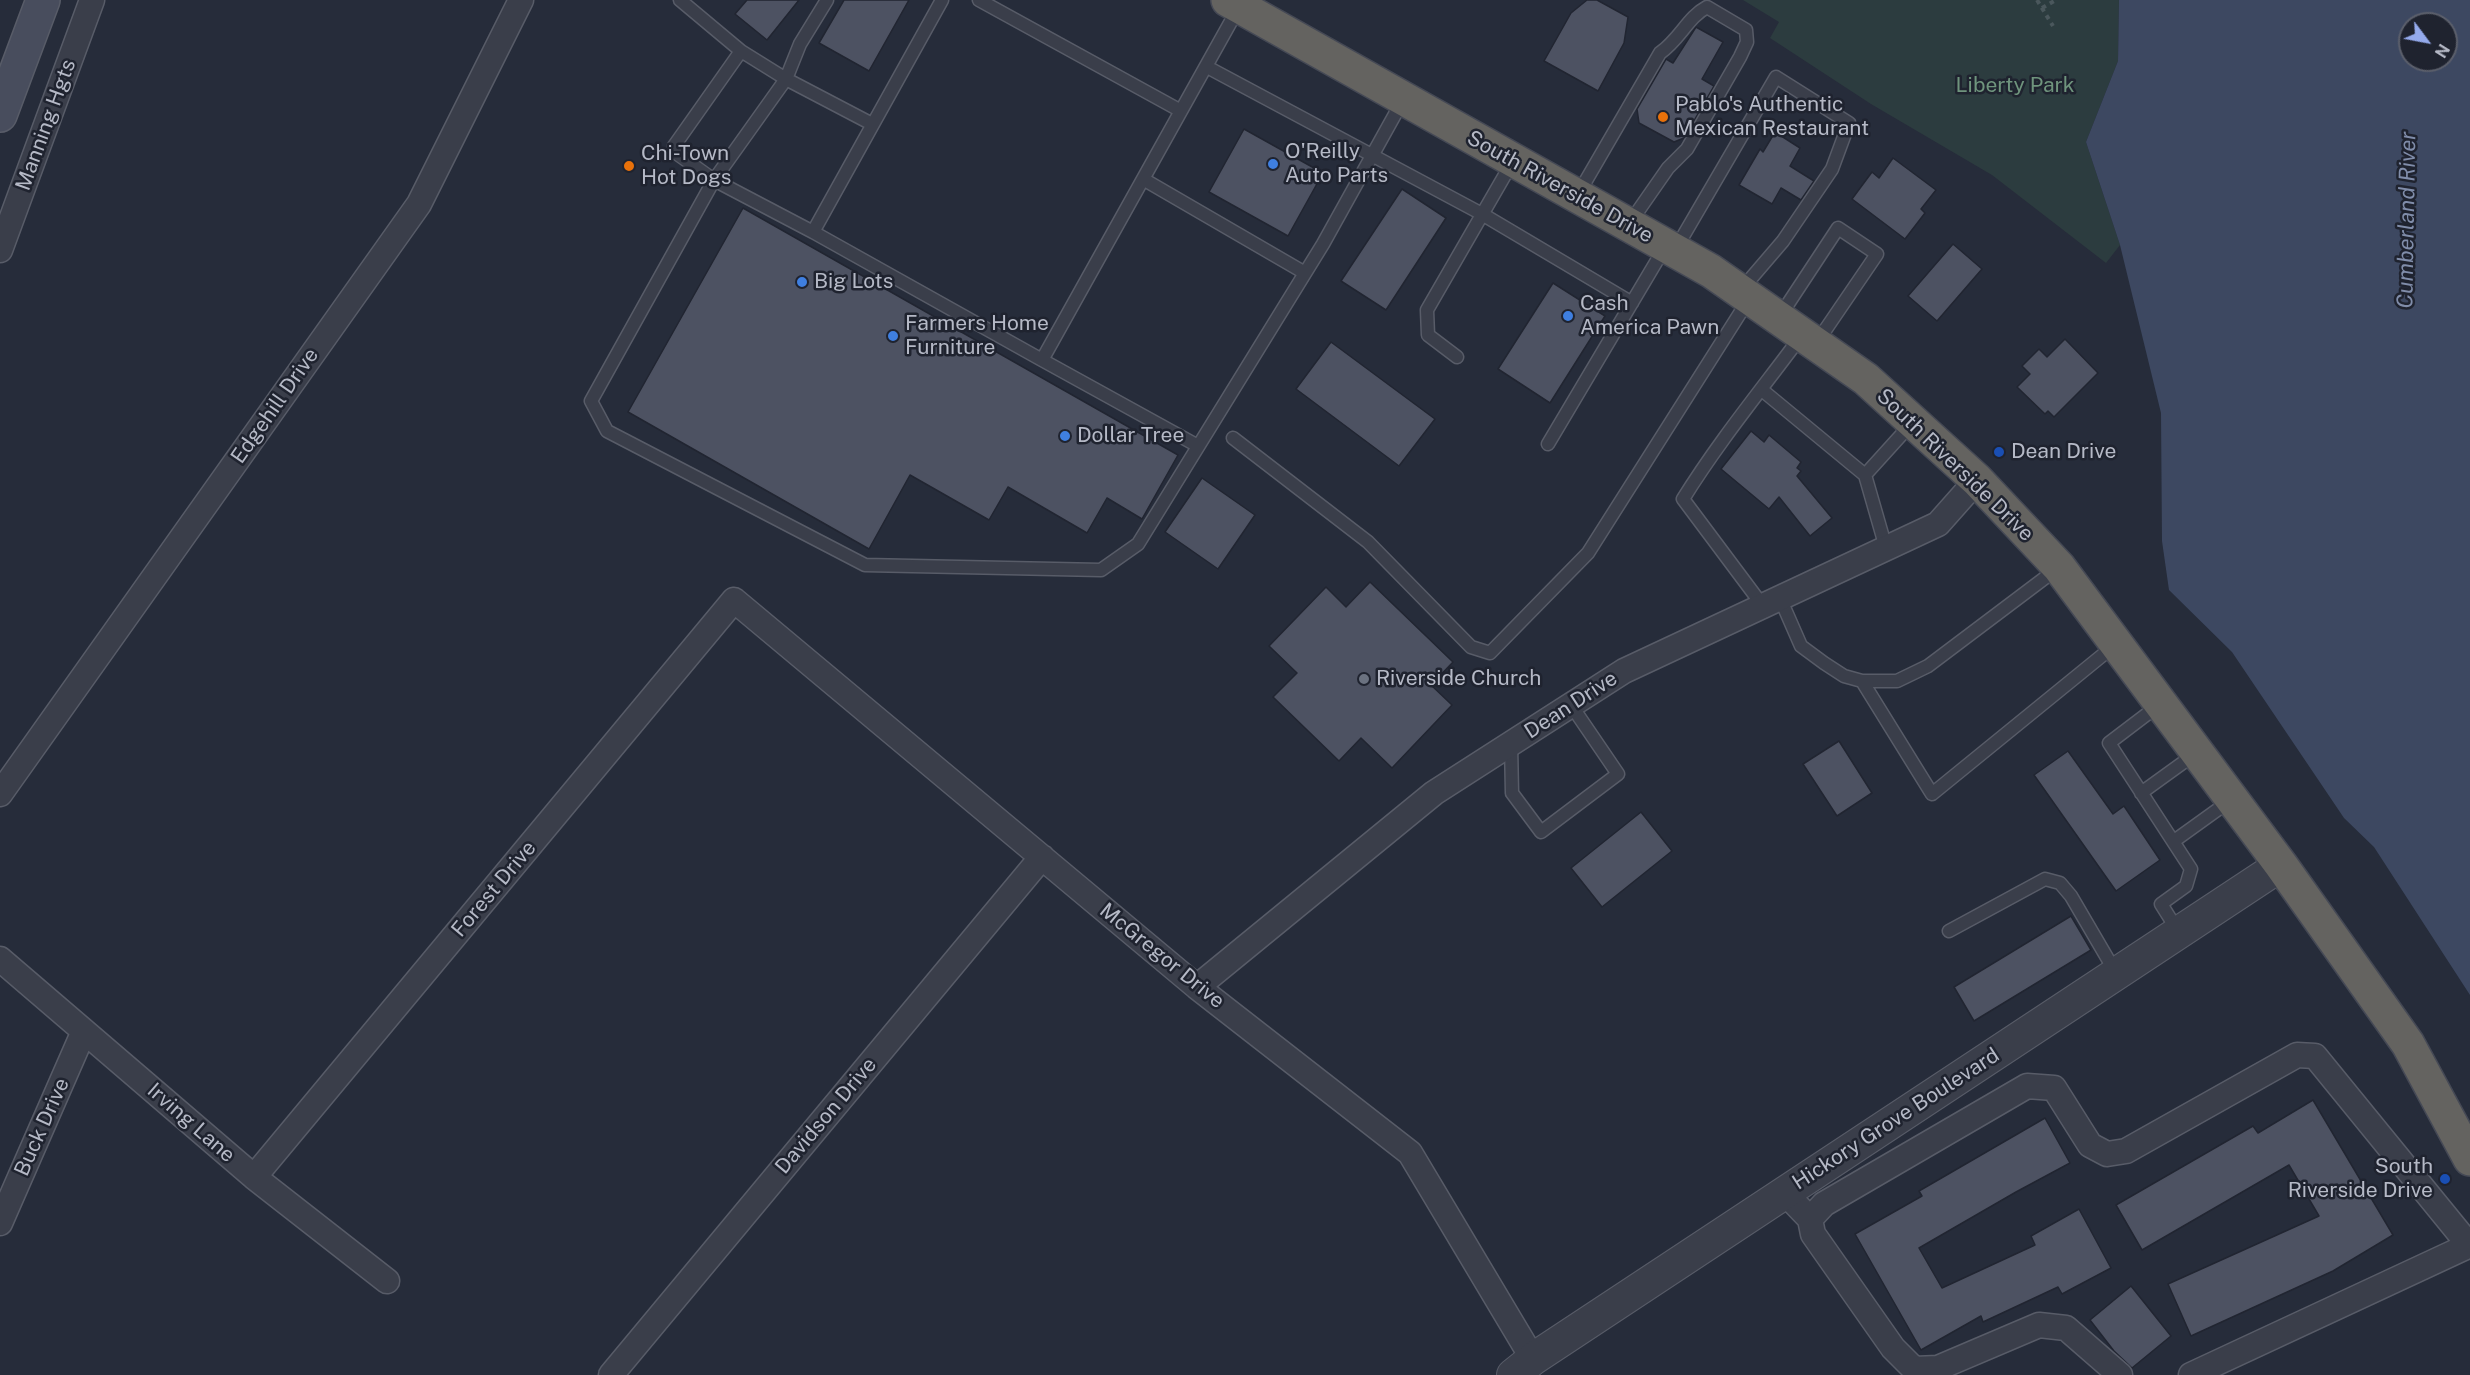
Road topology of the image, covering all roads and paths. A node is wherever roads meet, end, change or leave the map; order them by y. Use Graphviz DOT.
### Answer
graph roads {
  1 [pos="43,0"];
  2 [pos="92,0"];
  3 [pos="521,0"];
  4 [pos="680,0"];
  5 [pos="827,0"];
  6 [pos="942,0"];
  7 [pos="979,0"];
  8 [pos="2037,0"];
  9 [pos="2056,0"];
  10 [pos="1234,3"];
  11 [pos="2042,8"];
  12 [pos="2053,26"];
  13 [pos="741,51"];
  14 [pos="1207,67"];
  15 [pos="786,78"];
  16 [pos="1403,99"];
  17 [pos="1181,111"];
  18 [pos="0,115"];
  19 [pos="872,124"];
  20 [pos="1370,156"];
  21 [pos="1513,160"];
  22 [pos="1143,179"];
  23 [pos="714,180"];
  24 [pos="1576,196"];
  25 [pos="1482,214"];
  26 [pos="1628,225"];
  27 [pos="813,232"];
  28 [pos="1670,249"];
  29 [pos="0,250"];
  30 [pos="1305,273"];
  31 [pos="1745,295"];
  32 [pos="1632,303"];
  33 [pos="1799,331"];
  34 [pos="1457,357"];
  35 [pos="1042,360"];
  36 [pos="1762,390"];
  37 [pos="1913,422"];
  38 [pos="1233,438"];
  39 [pos="1548,444"];
  40 [pos="1198,446"];
  41 [pos="1865,475"];
  42 [pos="1977,480"];
  43 [pos="1886,548"];
  44 [pos="2059,567"];
  45 [pos="734,600"];
  46 [pos="1772,602"];
  47 [pos="2116,644"];
  48 [pos="1862,681"];
  49 [pos="2160,704"];
  50 [pos="1571,705"];
  51 [pos="1511,744"];
  52 [pos="2196,753"];
  53 [pos="2141,793"];
  54 [pos="0,794"];
  55 [pos="2232,799"];
  56 [pos="2174,841"];
  57 [pos="1042,857"];
  58 [pos="2281,865"];
  59 [pos="1949,931"];
  60 [pos="2179,932"];
  61 [pos="0,959"];
  62 [pos="2116,974"];
  63 [pos="1197,987"];
  64 [pos="84,1031"];
  65 [pos="2470,1159"];
  66 [pos="254,1177"];
  67 [pos="1785,1193"];
  68 [pos="1810,1219"];
  69 [pos="0,1223"];
  70 [pos="2470,1245"];
  71 [pos="387,1281"];
  72 [pos="1523,1367"];
  73 [pos="611,1375"];
  74 [pos="2120,1375"];
  75 [pos="2191,1375"];
  1 -- 18 [label="main road"];
  2 -- 29 [label="street, Manning Hgts"];
  3 -- 54 [label="street, Edgehill Drive"];
  4 -- 13 [label="lane"];
  5 -- 15 [label="lane"];
  6 -- 19 [label="lane"];
  7 -- 17 [label="lane"];
  8 -- 11 [label="path"];
  9 -- 11 [label="path"];
  10 -- 14 [label="lane"];
  10 -- 16 [label="highway, South Riverside Drive"];
  11 -- 12 [label="path"];
  13 -- 15 [label="lane"];
  13 -- 23 [label="lane"];
  14 -- 17 [label="lane"];
  14 -- 20 [label="lane"];
  15 -- 19 [label="lane"];
  15 -- 23 [label="lane"];
  16 -- 20 [label="lane"];
  16 -- 21 [label="highway, South Riverside Drive"];
  17 -- 22 [label="lane"];
  19 -- 27 [label="lane"];
  20 -- 25 [label="lane"];
  20 -- 30 [label="lane"];
  21 -- 24 [label="highway, South Riverside Drive"];
  21 -- 25 [label="lane"];
  22 -- 30 [label="lane"];
  22 -- 35 [label="lane"];
  23 -- 27 [label="lane"];
  23 -- 40 [label="lane"];
  24 -- 26 [label="highway, South Riverside Drive"];
  24 -- 26 [label="lane"];
  25 -- 32 [label="lane"];
  25 -- 34 [label="lane"];
  26 -- 28 [label="highway, South Riverside Drive"];
  27 -- 35 [label="lane"];
  28 -- 31 [label="highway, South Riverside Drive"];
  28 -- 31 [label="lane"];
  28 -- 32 [label="lane"];
  30 -- 40 [label="lane"];
  31 -- 33 [label="highway, South Riverside Drive"];
  31 -- 38 [label="lane"];
  32 -- 39 [label="lane"];
  33 -- 33 [label="lane"];
  33 -- 36 [label="lane"];
  33 -- 37 [label="highway, South Riverside Drive"];
  35 -- 40 [label="lane"];
  36 -- 41 [label="lane"];
  36 -- 46 [label="lane"];
  37 -- 41 [label="lane"];
  37 -- 42 [label="highway, South Riverside Drive"];
  41 -- 43 [label="lane"];
  42 -- 43 [label="street, Dean Drive"];
  42 -- 44 [label="highway, South Riverside Drive"];
  43 -- 46 [label="street, Dean Drive"];
  44 -- 47 [label="highway, South Riverside Drive"];
  44 -- 48 [label="lane"];
  45 -- 57 [label="street, McGregor Drive"];
  45 -- 66 [label="street, Forest Drive"];
  46 -- 48 [label="lane"];
  46 -- 50 [label="street, Dean Drive"];
  47 -- 48 [label="lane"];
  47 -- 49 [label="highway, South Riverside Drive"];
  49 -- 52 [label="highway, South Riverside Drive"];
  49 -- 53 [label="lane"];
  50 -- 51 [label="street, Dean Drive"];
  50 -- 51 [label="lane"];
  51 -- 63 [label="street, Dean Drive"];
  52 -- 53 [label="lane"];
  52 -- 55 [label="highway, South Riverside Drive"];
  53 -- 56 [label="lane"];
  55 -- 56 [label="lane"];
  55 -- 58 [label="highway, South Riverside Drive"];
  56 -- 60 [label="lane"];
  57 -- 63 [label="street, McGregor Drive"];
  57 -- 73 [label="street, Davidson Drive"];
  58 -- 60 [label="street, Hickory Grove Boulevard"];
  58 -- 65 [label="highway, South Riverside Drive"];
  59 -- 62 [label="lane"];
  60 -- 62 [label="street, Hickory Grove Boulevard"];
  61 -- 64 [label="street, Irving Lane"];
  62 -- 67 [label="street, Hickory Grove Boulevard"];
  63 -- 72 [label="street, McGregor Drive"];
  64 -- 66 [label="street, Irving Lane"];
  64 -- 69 [label="street, Buck Drive"];
  66 -- 71 [label="street, Irving Lane"];
  67 -- 68 [label="street"];
  67 -- 72 [label="street, Hickory Grove Boulevard"];
  68 -- 70 [label="street"];
  68 -- 74 [label="street"];
  70 -- 75 [label="street"];
}
